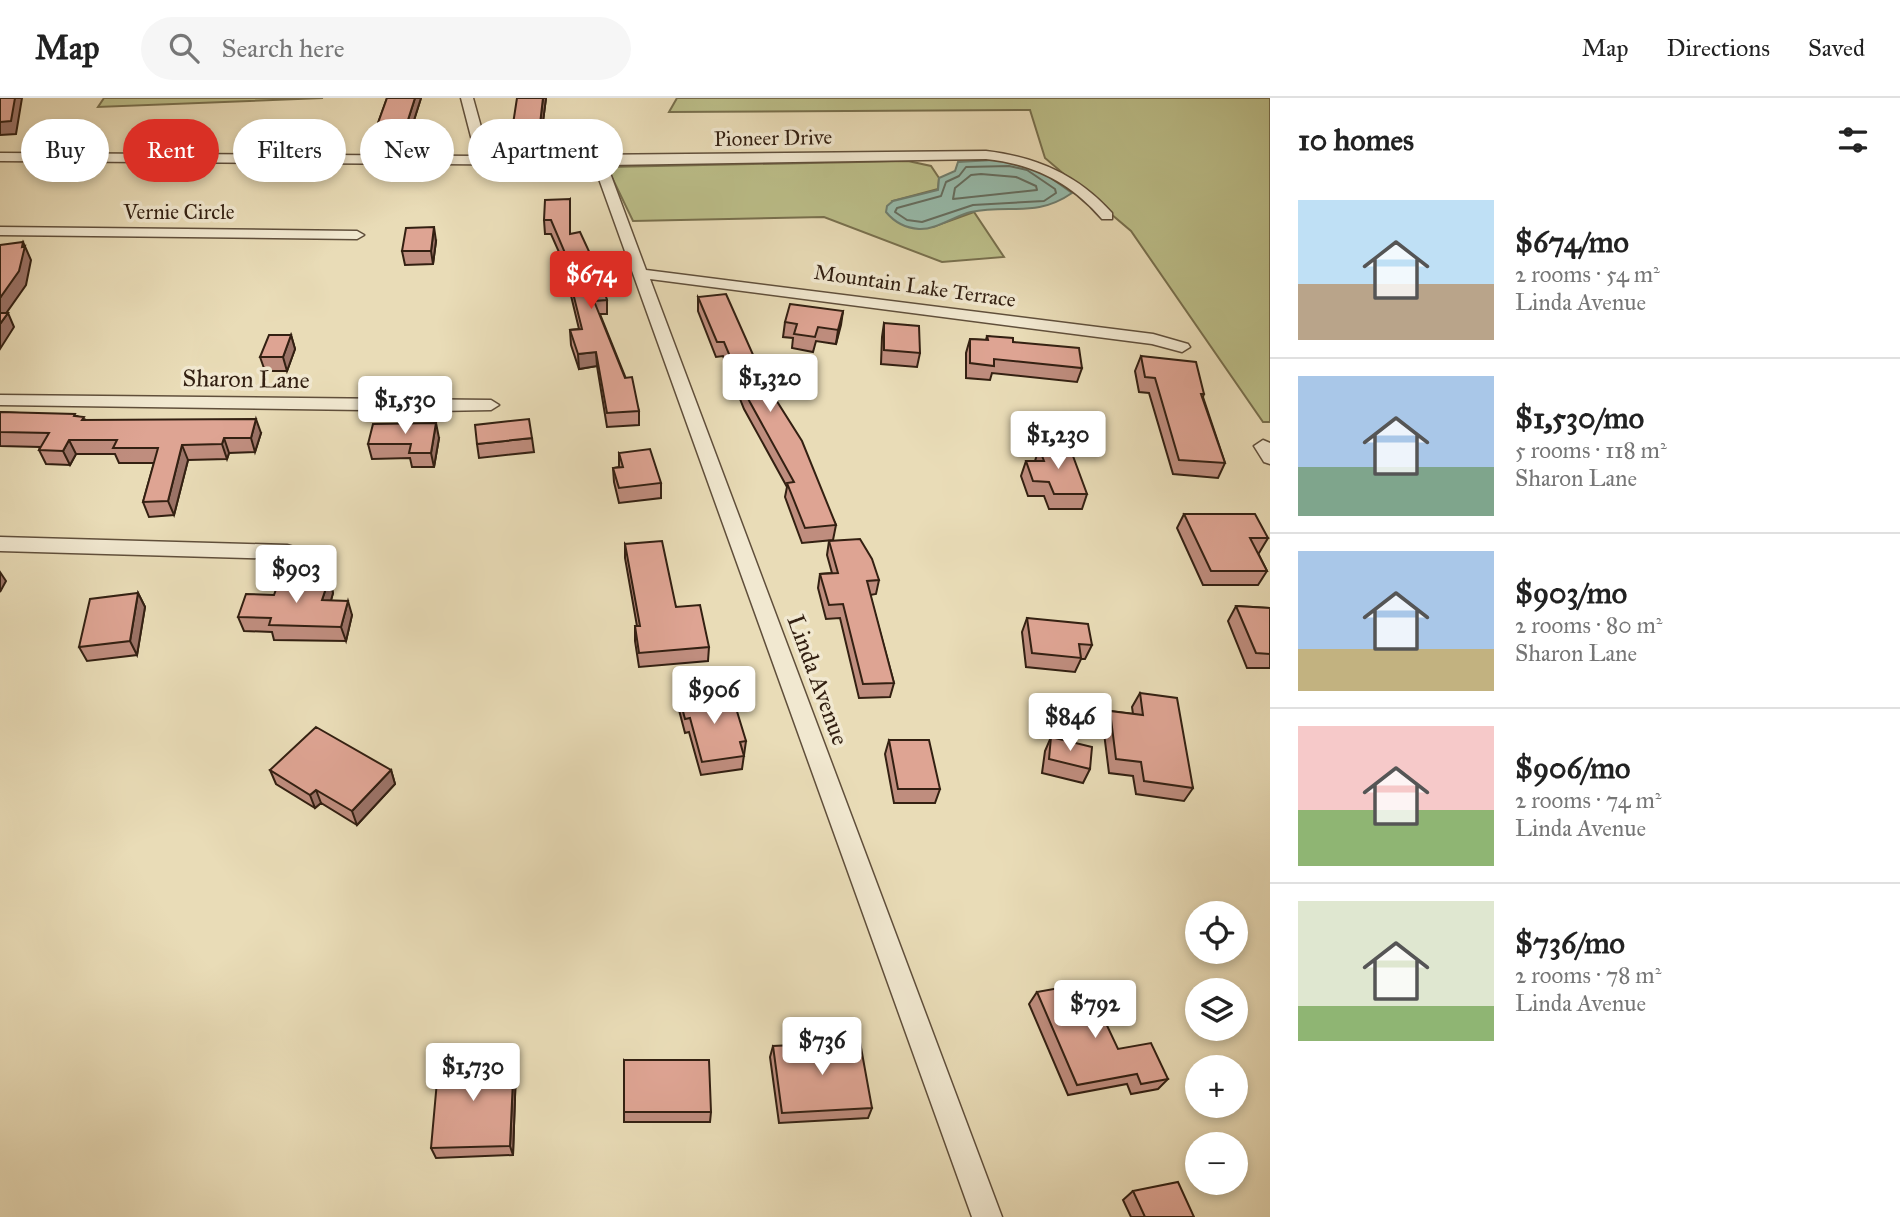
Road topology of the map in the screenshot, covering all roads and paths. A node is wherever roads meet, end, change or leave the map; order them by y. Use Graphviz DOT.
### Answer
graph roads {
  1 [pos="467,98"];
  2 [pos="473,119"];
  3 [pos="0,157"];
  4 [pos="468,159"];
  5 [pos="623,161"];
  6 [pos="607,182"];
  7 [pos="1107,216"];
  8 [pos="0,231"];
  9 [pos="358,235"];
  10 [pos="642,274"];
  11 [pos="1182,347"];
  12 [pos="0,400"];
  13 [pos="491,405"];
  14 [pos="0,544"];
  15 [pos="287,552"];
  16 [pos="987,1217"];
  1 -- 2 [label="street"];
  3 -- 4 [label="street, Pioneer Drive"];
  5 -- 7 [label="street, Pioneer Drive"];
  6 -- 10 [label="street, Linda Avenue"];
  8 -- 9 [label="street, Vernie Circle"];
  10 -- 11 [label="street, Mountain Lake Terrace"];
  10 -- 16 [label="street, Linda Avenue"];
  12 -- 13 [label="street, Sharon Lane"];
  14 -- 15 [label="street"];
}
